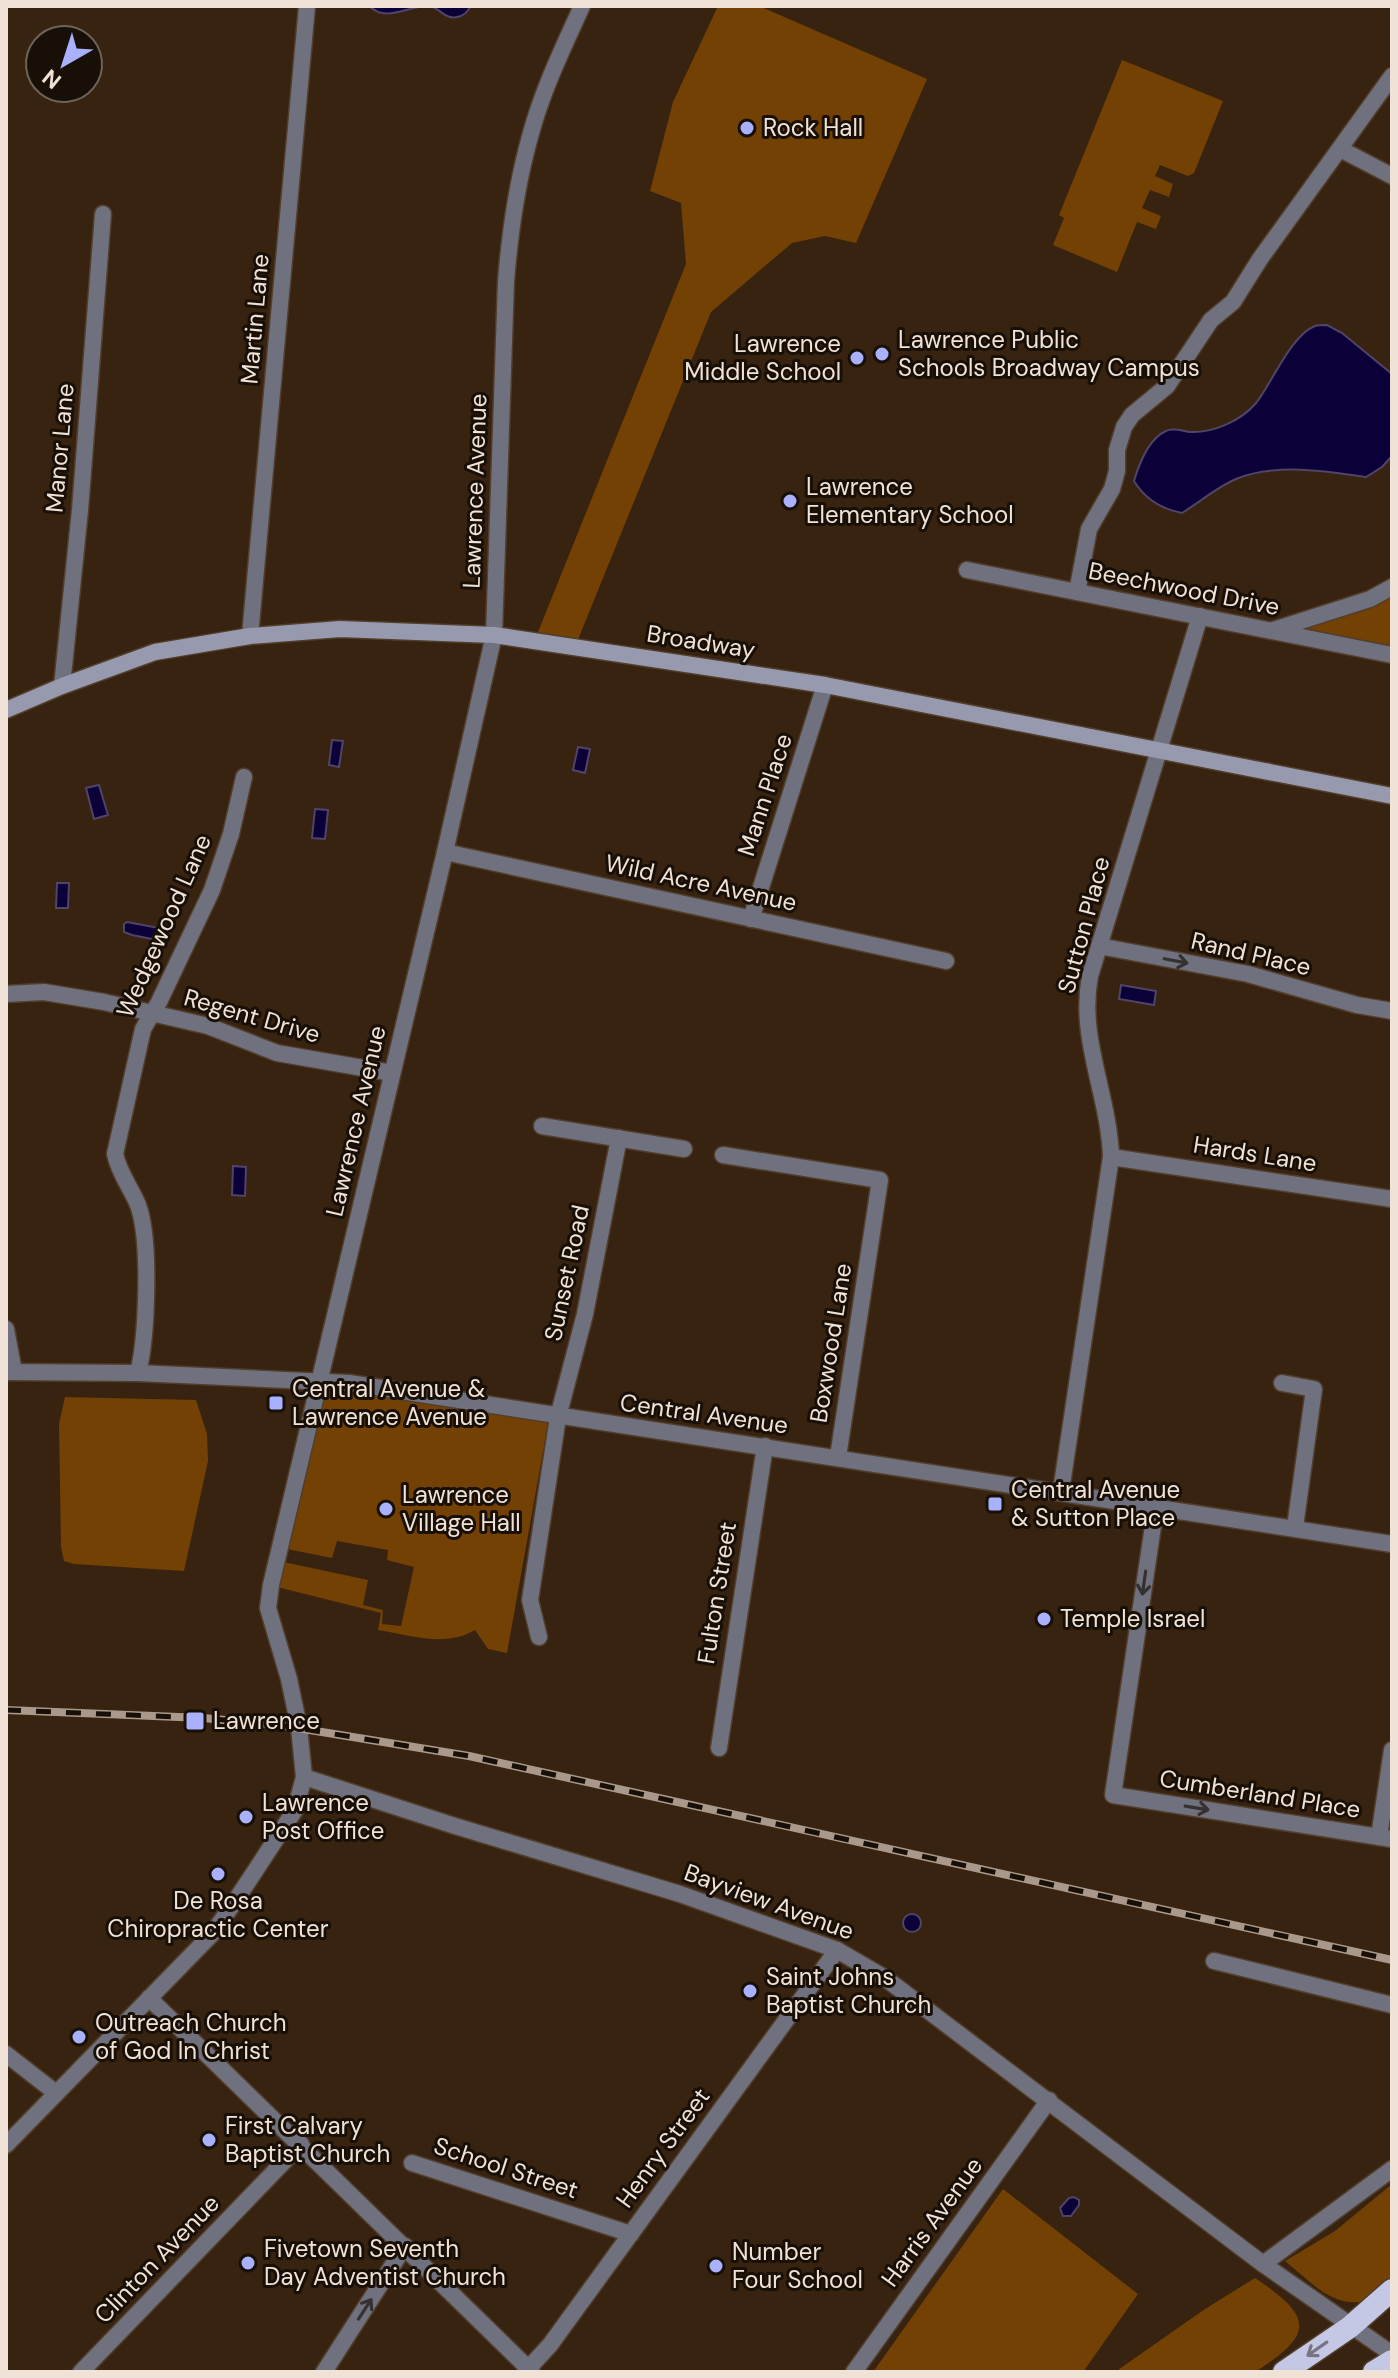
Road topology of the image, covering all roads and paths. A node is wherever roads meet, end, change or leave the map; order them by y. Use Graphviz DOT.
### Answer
graph roads {
  1 [pos="307,6"];
  2 [pos="582,6"];
  3 [pos="1392,76"];
  4 [pos="1340,149"];
  5 [pos="1392,176"];
  6 [pos="103,214"];
  7 [pos="967,570"];
  8 [pos="1392,587"];
  9 [pos="1077,592"];
  10 [pos="1200,616"];
  11 [pos="1272,631"];
  12 [pos="494,635"];
  13 [pos="250,636"];
  14 [pos="1392,654"];
  15 [pos="825,685"];
  16 [pos="62,686"];
  17 [pos="6,710"];
  18 [pos="1160,751"];
  19 [pos="244,777"];
  20 [pos="1392,796"];
  21 [pos="445,852"];
  22 [pos="751,919"];
  23 [pos="1099,946"];
  24 [pos="946,961"];
  25 [pos="6,994"];
  26 [pos="1392,1011"];
  27 [pos="152,1014"];
  28 [pos="392,1073"];
  29 [pos="542,1126"];
  30 [pos="619,1138"];
  31 [pos="684,1149"];
  32 [pos="723,1155"];
  33 [pos="1111,1157"];
  34 [pos="1392,1199"];
  35 [pos="6,1329"];
  36 [pos="10,1372"];
  37 [pos="138,1373"];
  38 [pos="320,1380"];
  39 [pos="1282,1383"];
  40 [pos="558,1417"];
  41 [pos="765,1446"];
  42 [pos="838,1457"];
  43 [pos="1061,1491"];
  44 [pos="1156,1506"];
  45 [pos="1295,1527"];
  46 [pos="1392,1544"];
  47 [pos="539,1637"];
  48 [pos="719,1748"];
  49 [pos="1392,1750"];
  50 [pos="304,1777"];
  51 [pos="1386,1838"];
  52 [pos="837,1950"];
  53 [pos="1214,1961"];
  54 [pos="149,1998"];
  55 [pos="1392,2005"];
  56 [pos="6,2054"];
  57 [pos="56,2093"];
  58 [pos="1049,2100"];
  59 [pos="301,2144"];
  60 [pos="6,2145"];
  61 [pos="412,2163"];
  62 [pos="1390,2171"];
  63 [pos="631,2234"];
  64 [pos="405,2246"];
  65 [pos="1263,2264"];
  66 [pos="1392,2290"];
  67 [pos="1350,2327"];
  68 [pos="1392,2354"];
  69 [pos="1392,2361"];
  70 [pos="529,2371"];
  71 [pos="81,2372"];
  72 [pos="324,2372"];
  73 [pos="854,2372"];
  74 [pos="1284,2372"];
  75 [pos="1374,2372"];
  1 -- 13 [label="street, Martin Lane"];
  2 -- 12 [label="street, Lawrence Avenue"];
  3 -- 4 [label="street"];
  4 -- 5 [label="street"];
  4 -- 9 [label="street"];
  6 -- 16 [label="street, Manor Lane"];
  7 -- 9 [label="street, Beechwood Drive"];
  8 -- 11 [label="street"];
  9 -- 10 [label="street, Beechwood Drive"];
  10 -- 11 [label="street, Beechwood Drive"];
  10 -- 18 [label="street, Sutton Place"];
  11 -- 14 [label="street, Beechwood Drive"];
  12 -- 13 [label="main road, Broadway"];
  12 -- 15 [label="main road, Broadway"];
  12 -- 21 [label="street, Lawrence Avenue"];
  13 -- 16 [label="main road, Broadway"];
  15 -- 18 [label="main road, Broadway"];
  15 -- 22 [label="street, Mann Place"];
  16 -- 17 [label="main road, Broadway"];
  18 -- 20 [label="main road, Broadway"];
  18 -- 23 [label="street, Sutton Place"];
  19 -- 27 [label="street, Wedgewood Lane"];
  21 -- 22 [label="street, Wild Acre Avenue"];
  21 -- 28 [label="street, Lawrence Avenue"];
  22 -- 24 [label="street, Wild Acre Avenue"];
  23 -- 26 [label="street, Rand Place, one-way"];
  23 -- 33 [label="street, Sutton Place"];
  25 -- 27 [label="street, Regent Drive"];
  27 -- 28 [label="street, Regent Drive"];
  27 -- 37 [label="street, Wedgewood Lane"];
  28 -- 38 [label="street, Lawrence Avenue"];
  29 -- 30 [label="street"];
  30 -- 31 [label="street"];
  30 -- 40 [label="street, Sunset Road"];
  32 -- 42 [label="street, Boxwood Lane"];
  33 -- 34 [label="street, Hards Lane"];
  33 -- 43 [label="street, Sutton Place"];
  35 -- 36 [label="street"];
  36 -- 37 [label="street, Central Avenue"];
  37 -- 38 [label="street, Central Avenue"];
  38 -- 40 [label="street, Central Avenue"];
  38 -- 50 [label="street, Lawrence Avenue"];
  39 -- 45 [label="street"];
  40 -- 41 [label="street, Central Avenue"];
  40 -- 47 [label="street, Sunset Road"];
  41 -- 42 [label="street, Central Avenue"];
  41 -- 48 [label="street, Fulton Street"];
  42 -- 43 [label="street, Central Avenue"];
  43 -- 44 [label="street, Central Avenue"];
  44 -- 45 [label="street, Central Avenue"];
  44 -- 51 [label="street, Cumberland Place, one-way"];
  45 -- 46 [label="street, Central Avenue"];
  49 -- 51 [label="street"];
  50 -- 52 [label="street, Bayview Avenue"];
  50 -- 54 [label="street, Lawrence Avenue"];
  52 -- 58 [label="street, Bayview Avenue"];
  52 -- 63 [label="street, Henry Street"];
  53 -- 55 [label="street"];
  54 -- 57 [label="street, Lawrence Avenue"];
  54 -- 59 [label="street"];
  56 -- 57 [label="street"];
  57 -- 60 [label="street, Lawrence Avenue"];
  58 -- 65 [label="street, Bayview Avenue"];
  58 -- 73 [label="street, Harris Avenue"];
  59 -- 64 [label="street"];
  59 -- 71 [label="street, Clinton Avenue"];
  61 -- 63 [label="street, School Street"];
  62 -- 65 [label="street"];
  63 -- 70 [label="street, Henry Street"];
  64 -- 70 [label="street"];
  72 -- 64 [label="street, one-way"];
  65 -- 67 [label="street, Bayview Avenue"];
  66 -- 67 [label="highway"];
  67 -- 68 [label="street, Bayview Avenue"];
  67 -- 74 [label="highway, one-way"];
  69 -- 75 [label="highway"];
}
